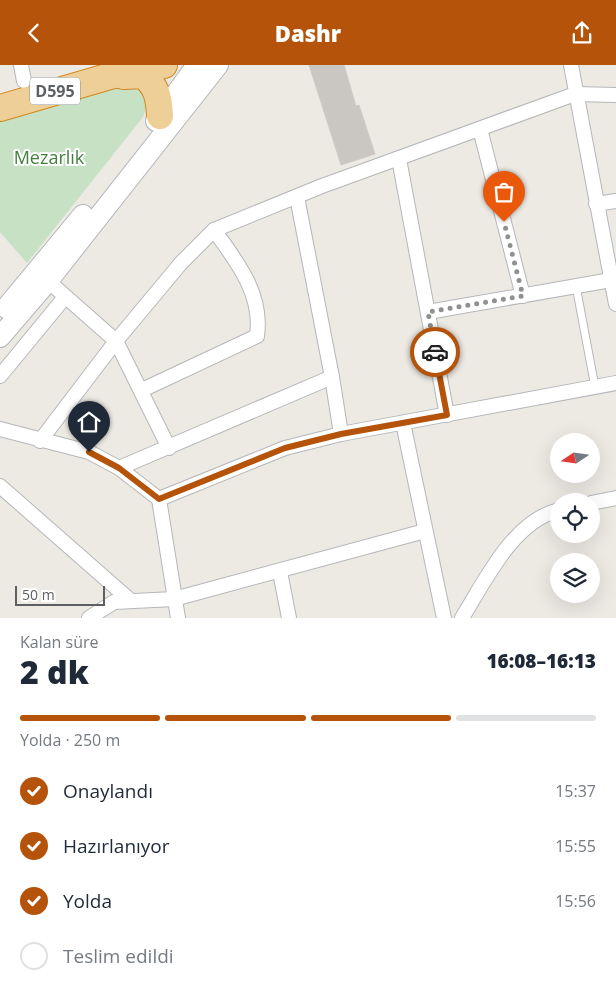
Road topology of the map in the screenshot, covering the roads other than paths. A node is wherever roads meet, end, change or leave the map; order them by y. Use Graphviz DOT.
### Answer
graph roads {
  1 [pos="81,65"];
  2 [pos="164,65"];
  3 [pos="197,65"];
  4 [pos="218,65"];
  5 [pos="571,65"];
  6 [pos="110,76"];
  7 [pos="15,79"];
  8 [pos="575,94"];
  9 [pos="616,95"];
  10 [pos="0,108"];
  11 [pos="160,115"];
  12 [pos="480,129"];
  13 [pos="399,159"];
  14 [pos="297,197"];
  15 [pos="616,201"];
  16 [pos="596,204"];
  17 [pos="214,230"];
  18 [pos="610,280"];
  19 [pos="48,281"];
  20 [pos="576,286"];
  21 [pos="523,296"];
  22 [pos="65,297"];
  23 [pos="616,304"];
  24 [pos="428,312"];
  25 [pos="0,316"];
  26 [pos="0,337"];
  27 [pos="116,341"];
  28 [pos="0,376"];
  29 [pos="332,377"];
  30 [pos="616,383"];
  31 [pos="595,387"];
  32 [pos="142,390"];
  33 [pos="447,415"];
  34 [pos="402,423"];
  35 [pos="0,429"];
  36 [pos="341,434"];
  37 [pos="40,441"];
  38 [pos="169,448"];
  39 [pos="119,468"];
  40 [pos="0,486"];
  41 [pos="616,498"];
  42 [pos="159,499"];
  43 [pos="600,501"];
  44 [pos="550,512"];
  45 [pos="425,531"];
  46 [pos="280,572"];
  47 [pos="174,599"];
  48 [pos="131,601"];
  49 [pos="89,618"];
  50 [pos="178,618"];
  51 [pos="289,618"];
  52 [pos="444,618"];
  53 [pos="462,618"];
  1 -- 7 [label="highway, D595"];
  2 -- 6 [label="highway, D595"];
  3 -- 11 [label="street"];
  4 -- 19 [label="street"];
  5 -- 8 [label="street"];
  6 -- 10 [label="highway, D595"];
  6 -- 11 [label="highway"];
  8 -- 9 [label="street"];
  8 -- 12 [label="street"];
  8 -- 16 [label="street"];
  11 -- 25 [label="street"];
  12 -- 13 [label="street"];
  12 -- 21 [label="street"];
  13 -- 14 [label="street"];
  13 -- 24 [label="street"];
  14 -- 17 [label="street"];
  14 -- 29 [label="street"];
  15 -- 16 [label="street"];
  16 -- 18 [label="street"];
  17 -- 27 [label="street"];
  17 -- 32 [label="street"];
  18 -- 20 [label="street"];
  18 -- 23 [label="street"];
  19 -- 22 [label="street"];
  19 -- 26 [label="street"];
  20 -- 21 [label="street"];
  20 -- 31 [label="lane"];
  21 -- 24 [label="street"];
  22 -- 27 [label="street"];
  22 -- 28 [label="street"];
  24 -- 33 [label="street"];
  27 -- 32 [label="street"];
  27 -- 37 [label="street"];
  29 -- 36 [label="street"];
  29 -- 38 [label="street"];
  30 -- 31 [label="street"];
  31 -- 33 [label="street"];
  32 -- 38 [label="street"];
  33 -- 34 [label="street"];
  34 -- 36 [label="street"];
  34 -- 45 [label="street"];
  35 -- 37 [label="street"];
  36 -- 42 [label="street"];
  37 -- 39 [label="street"];
  38 -- 39 [label="street"];
  39 -- 42 [label="street"];
  40 -- 48 [label="street"];
  41 -- 43 [label="street"];
  42 -- 47 [label="street"];
  44 -- 53 [label="street"];
  45 -- 46 [label="street"];
  45 -- 52 [label="street"];
  46 -- 47 [label="street"];
  46 -- 51 [label="street"];
  47 -- 48 [label="street"];
  47 -- 50 [label="street"];
  48 -- 49 [label="street"];
}
